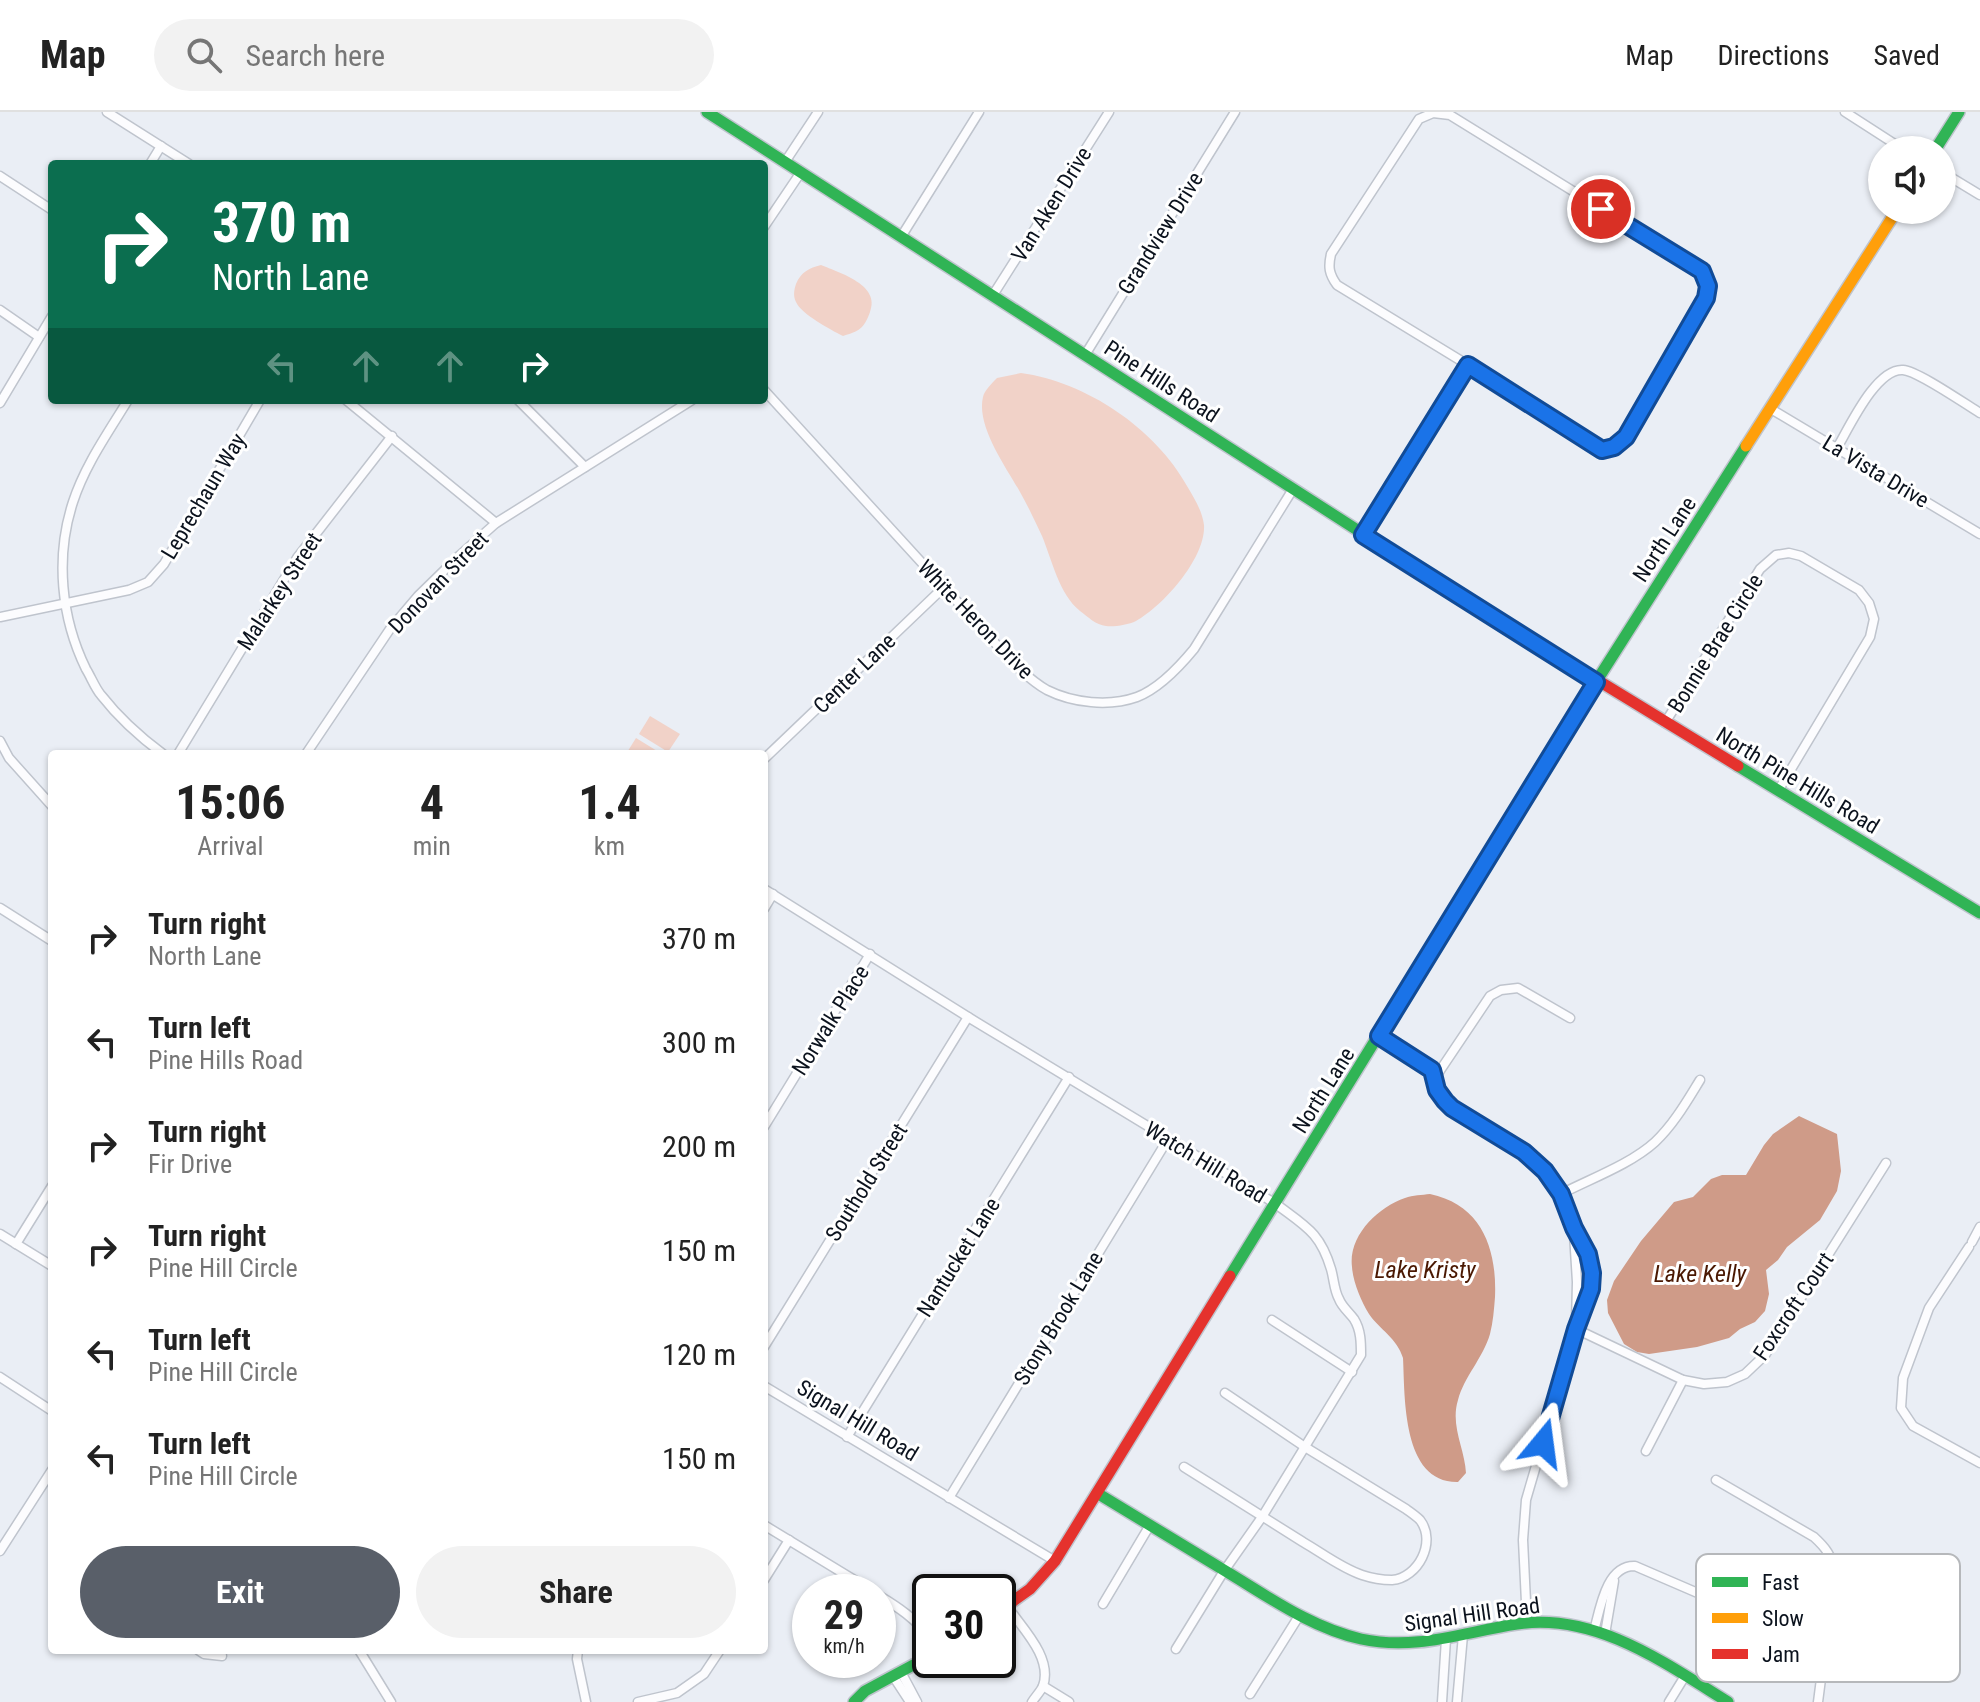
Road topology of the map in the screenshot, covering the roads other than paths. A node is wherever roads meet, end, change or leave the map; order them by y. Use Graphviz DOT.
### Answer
graph roads {
  1 [pos="107,112"];
  2 [pos="707,112"];
  3 [pos="818,112"];
  4 [pos="979,112"];
  5 [pos="1109,112"];
  6 [pos="1235,112"];
  7 [pos="1845,112"];
  8 [pos="1959,112"];
  9 [pos="1882,136"];
  10 [pos="1944,136"];
  11 [pos="161,146"];
  12 [pos="152,160"];
  13 [pos="183,160"];
  14 [pos="785,162"];
  15 [pos="801,172"];
  16 [pos="0,176"];
  17 [pos="1956,180"];
  18 [pos="1980,195"];
  19 [pos="48,207"];
  20 [pos="768,221"];
  21 [pos="1888,224"];
  22 [pos="901,237"];
  23 [pos="993,295"];
  24 [pos="0,310"];
  25 [pos="48,322"];
  26 [pos="39,337"];
  27 [pos="1085,355"];
  28 [pos="1468,365"];
  29 [pos="768,394"];
  30 [pos="0,403"];
  31 [pos="126,404"];
  32 [pos="258,404"];
  33 [pos="351,404"];
  34 [pos="522,404"];
  35 [pos="686,404"];
  36 [pos="1771,409"];
  37 [pos="1980,413"];
  38 [pos="392,436"];
  39 [pos="1837,448"];
  40 [pos="585,467"];
  41 [pos="1293,489"];
  42 [pos="496,523"];
  43 [pos="1980,534"];
  44 [pos="1363,535"];
  45 [pos="943,588"];
  46 [pos="64,604"];
  47 [pos="0,617"];
  48 [pos="1596,682"];
  49 [pos="1665,723"];
  50 [pos="0,741"];
  51 [pos="158,750"];
  52 [pos="180,750"];
  53 [pos="309,750"];
  54 [pos="768,755"];
  55 [pos="1778,791"];
  56 [pos="48,802"];
  57 [pos="768,891"];
  58 [pos="773,894"];
  59 [pos="768,902"];
  60 [pos="0,908"];
  61 [pos="1980,913"];
  62 [pos="48,938"];
  63 [pos="870,954"];
  64 [pos="968,1017"];
  65 [pos="1570,1018"];
  66 [pos="1379,1036"];
  67 [pos="1069,1077"];
  68 [pos="1435,1078"];
  69 [pos="1700,1080"];
  70 [pos="768,1120"];
  71 [pos="1168,1139"];
  72 [pos="1886,1163"];
  73 [pos="48,1192"];
  74 [pos="1561,1194"];
  75 [pos="1276,1204"];
  76 [pos="1980,1227"];
  77 [pos="1574,1228"];
  78 [pos="0,1234"];
  79 [pos="16,1244"];
  80 [pos="48,1264"];
  81 [pos="1272,1320"];
  82 [pos="1576,1329"];
  83 [pos="768,1341"];
  84 [pos="1352,1372"];
  85 [pos="0,1377"];
  86 [pos="1683,1380"];
  87 [pos="768,1388"];
  88 [pos="1225,1393"];
  89 [pos="48,1408"];
  90 [pos="847,1437"];
  91 [pos="1305,1447"];
  92 [pos="1646,1451"];
  93 [pos="1980,1463"];
  94 [pos="1184,1467"];
  95 [pos="48,1476"];
  96 [pos="1716,1480"];
  97 [pos="1097,1493"];
  98 [pos="949,1498"];
  99 [pos="1262,1517"];
  100 [pos="1150,1525"];
  101 [pos="768,1527"];
  102 [pos="789,1540"];
  103 [pos="0,1551"];
  104 [pos="1830,1554"];
  105 [pos="1055,1561"];
  106 [pos="1224,1571"];
  107 [pos="768,1574"];
  108 [pos="845,1574"];
  109 [pos="1696,1592"];
  110 [pos="1016,1599"];
  111 [pos="1103,1604"];
  112 [pos="896,1606"];
  113 [pos="1299,1616"];
  114 [pos="912,1618"];
  115 [pos="1527,1623"];
  116 [pos="1016,1624"];
  117 [pos="1599,1632"];
  118 [pos="1463,1635"];
  119 [pos="1446,1639"];
  120 [pos="1176,1649"];
  121 [pos="204,1654"];
  122 [pos="361,1654"];
  123 [pos="578,1654"];
  124 [pos="717,1654"];
  125 [pos="222,1656"];
  126 [pos="912,1666"];
  127 [pos="897,1674"];
  128 [pos="1685,1676"];
  129 [pos="1821,1682"];
  130 [pos="1043,1686"];
  131 [pos="1250,1694"];
  132 [pos="391,1702"];
  133 [pos="586,1702"];
  134 [pos="638,1702"];
  135 [pos="854,1702"];
  136 [pos="910,1702"];
  137 [pos="917,1702"];
  138 [pos="1032,1702"];
  139 [pos="1069,1702"];
  140 [pos="1442,1702"];
  141 [pos="1456,1702"];
  142 [pos="1669,1702"];
  143 [pos="1728,1702"];
  144 [pos="1818,1702"];
  1 -- 11 [label="street"];
  2 -- 14 [label="street, Pine Hills Road"];
  3 -- 14 [label="street"];
  4 -- 22 [label="street"];
  5 -- 23 [label="street, Van Aken Drive"];
  6 -- 27 [label="street, Grandview Drive"];
  7 -- 9 [label="street"];
  8 -- 10 [label="street"];
  11 -- 12 [label="street"];
  11 -- 13 [label="street"];
  14 -- 15 [label="street, Pine Hills Road"];
  15 -- 20 [label="street"];
  15 -- 22 [label="street, Pine Hills Road"];
  16 -- 19 [label="street"];
  17 -- 18 [label="street"];
  21 -- 36 [label="street, North Lane"];
  22 -- 23 [label="street, Pine Hills Road"];
  23 -- 27 [label="street, Pine Hills Road"];
  24 -- 26 [label="street"];
  25 -- 26 [label="street"];
  26 -- 30 [label="street"];
  27 -- 41 [label="street, Pine Hills Road"];
  28 -- 28 [label="street"];
  28 -- 44 [label="street"];
  29 -- 45 [label="street, White Heron Drive"];
  31 -- 46 [label="street"];
  32 -- 46 [label="street, Leprechaun Way"];
  33 -- 38 [label="street"];
  34 -- 40 [label="street"];
  35 -- 40 [label="street, Donovan Street"];
  36 -- 39 [label="street, La Vista Drive"];
  36 -- 48 [label="street, North Lane"];
  37 -- 39 [label="street"];
  38 -- 42 [label="street"];
  38 -- 52 [label="street, Malarkey Street"];
  39 -- 43 [label="street, La Vista Drive"];
  40 -- 42 [label="street, Donovan Street"];
  41 -- 44 [label="street, Pine Hills Road"];
  41 -- 45 [label="street, White Heron Drive"];
  42 -- 53 [label="street, Donovan Street"];
  44 -- 48 [label="street, Pine Hills Road"];
  45 -- 54 [label="street, Center Lane"];
  46 -- 47 [label="street, Leprechaun Way"];
  46 -- 51 [label="street"];
  48 -- 49 [label="street, North Pine Hills Road"];
  48 -- 66 [label="street, North Lane"];
  49 -- 55 [label="street, North Pine Hills Road"];
  49 -- 55 [label="street, Bonnie Brae Circle"];
  50 -- 56 [label="street"];
  55 -- 61 [label="street, North Pine Hills Road"];
  57 -- 58 [label="street, Watch Hill Road"];
  58 -- 59 [label="street"];
  58 -- 63 [label="street, Watch Hill Road"];
  60 -- 62 [label="street"];
  63 -- 64 [label="street, Watch Hill Road"];
  63 -- 70 [label="street, Norwalk Place"];
  64 -- 67 [label="street, Watch Hill Road"];
  64 -- 83 [label="street, Southold Street"];
  65 -- 68 [label="street"];
  66 -- 68 [label="street"];
  66 -- 75 [label="street, North Lane"];
  67 -- 71 [label="street, Watch Hill Road"];
  67 -- 90 [label="street, Nantucket Lane"];
  68 -- 74 [label="street"];
  69 -- 74 [label="street"];
  71 -- 75 [label="street, Watch Hill Road"];
  71 -- 98 [label="street, Stony Brook Lane"];
  72 -- 86 [label="street, Foxcroft Court"];
  73 -- 79 [label="street"];
  74 -- 77 [label="street"];
  75 -- 84 [label="street, Watch Hill Road"];
  75 -- 97 [label="street, North Lane"];
  76 -- 93 [label="street"];
  77 -- 82 [label="street"];
  77 -- 82 [label="street"];
  78 -- 79 [label="street"];
  79 -- 80 [label="street"];
  81 -- 84 [label="street"];
  82 -- 86 [label="street, Foxcroft Court"];
  82 -- 115 [label="street"];
  84 -- 91 [label="street, Watch Hill Road"];
  85 -- 89 [label="street"];
  86 -- 92 [label="street"];
  87 -- 90 [label="street, Signal Hill Road"];
  88 -- 91 [label="street"];
  90 -- 98 [label="street, Signal Hill Road"];
  91 -- 99 [label="street, Watch Hill Road"];
  91 -- 99 [label="street"];
  94 -- 99 [label="street"];
  95 -- 103 [label="street"];
  96 -- 104 [label="street"];
  97 -- 100 [label="street, Signal Hill Road"];
  97 -- 105 [label="street, North Lane"];
  98 -- 105 [label="street, Signal Hill Road"];
  99 -- 106 [label="street, Watch Hill Road"];
  100 -- 106 [label="street, Signal Hill Road"];
  100 -- 111 [label="street"];
  101 -- 102 [label="street"];
  102 -- 107 [label="street"];
  102 -- 108 [label="street"];
  105 -- 110 [label="street, North Lane"];
  106 -- 113 [label="street, Signal Hill Road"];
  106 -- 120 [label="street, Watch Hill Road"];
  109 -- 117 [label="street"];
  112 -- 114 [label="street"];
  113 -- 119 [label="street, Signal Hill Road"];
  113 -- 131 [label="street"];
  115 -- 117 [label="street, Signal Hill Road"];
  115 -- 118 [label="street, Signal Hill Road"];
  116 -- 130 [label="street"];
  117 -- 128 [label="street, Signal Hill Road"];
  118 -- 119 [label="street, Signal Hill Road"];
  118 -- 141 [label="street"];
  119 -- 140 [label="street"];
  121 -- 125 [label="street"];
  122 -- 132 [label="street"];
  123 -- 133 [label="street"];
  124 -- 134 [label="street"];
  126 -- 127 [label="street"];
  127 -- 135 [label="street"];
  127 -- 136 [label="street"];
  127 -- 137 [label="street"];
  128 -- 142 [label="street"];
  128 -- 143 [label="street, Signal Hill Road"];
  129 -- 144 [label="street"];
  130 -- 138 [label="street"];
  130 -- 139 [label="street"];
}
